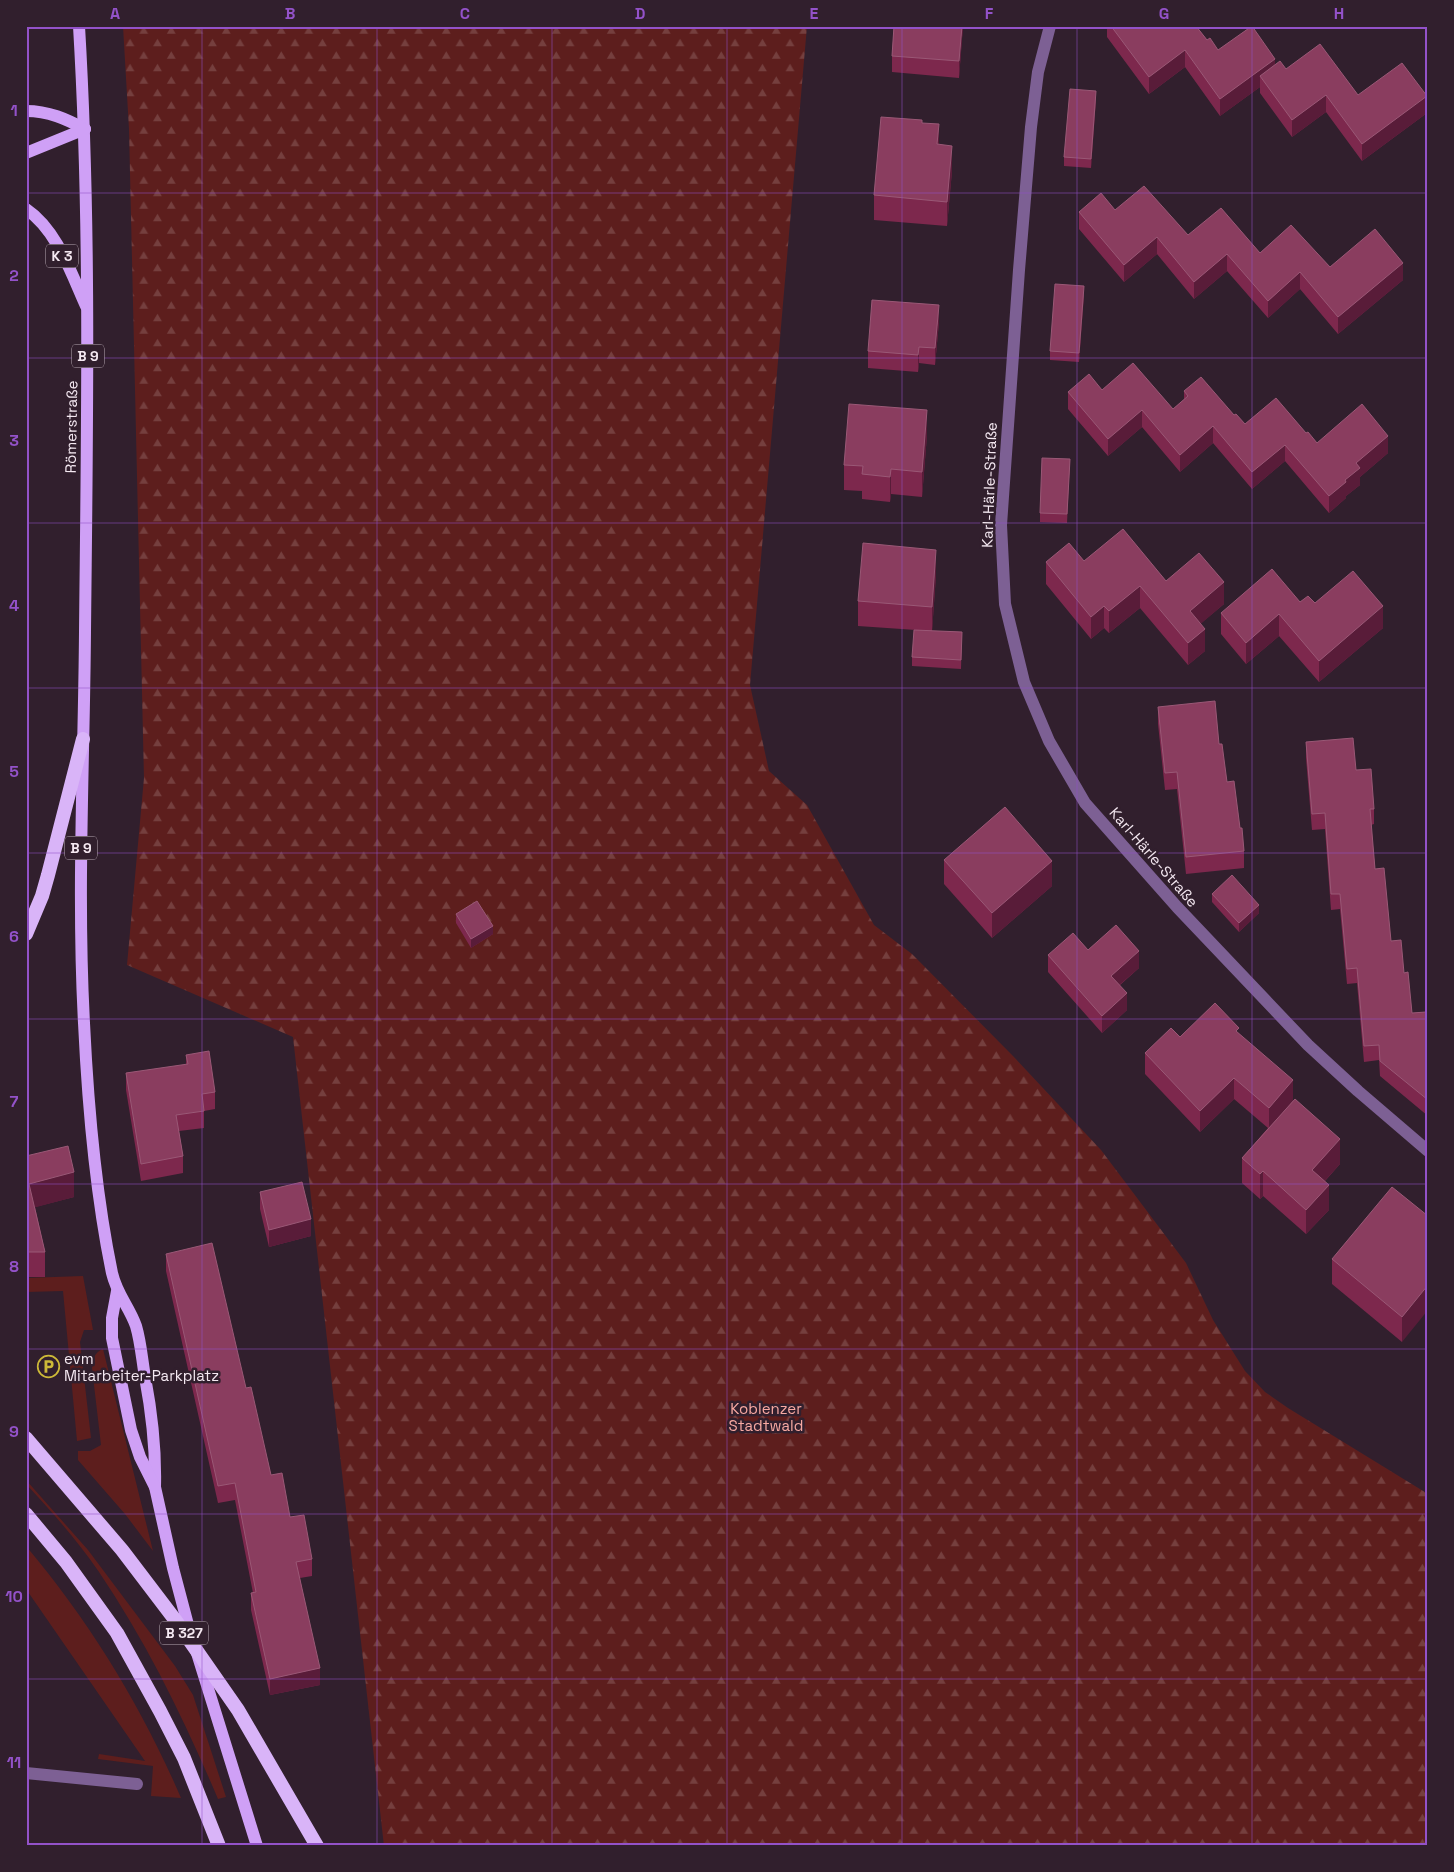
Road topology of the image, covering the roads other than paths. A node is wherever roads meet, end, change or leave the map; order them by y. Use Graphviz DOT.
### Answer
graph roads {
  1 [pos="79,26"];
  2 [pos="1050,26"];
  3 [pos="26,111"];
  4 [pos="85,130"];
  5 [pos="26,153"];
  6 [pos="26,209"];
  7 [pos="88,311"];
  8 [pos="83,739"];
  9 [pos="26,934"];
  10 [pos="1428,1151"];
  11 [pos="117,1291"];
  12 [pos="26,1438"];
  13 [pos="155,1487"];
  14 [pos="26,1514"];
  15 [pos="26,1773"];
  16 [pos="137,1784"];
  17 [pos="219,1846"];
  18 [pos="257,1846"];
  19 [pos="317,1846"];
  1 -- 4 [label="main road, Römerstraße"];
  2 -- 10 [label="street, Karl-Härle-Straße"];
  3 -- 4 [label="main road"];
  4 -- 5 [label="main road"];
  4 -- 7 [label="main road, Römerstraße"];
  6 -- 7 [label="main road, K 3"];
  7 -- 8 [label="main road, Römerstraße / B 9"];
  8 -- 9 [label="highway"];
  8 -- 11 [label="main road, B 9"];
  11 -- 13 [label="main road, B 9"];
  11 -- 13 [label="main road, B 9"];
  12 -- 19 [label="highway, B 327, bridge"];
  13 -- 18 [label="main road, B 9"];
  14 -- 17 [label="highway"];
  15 -- 16 [label="street"];
}
